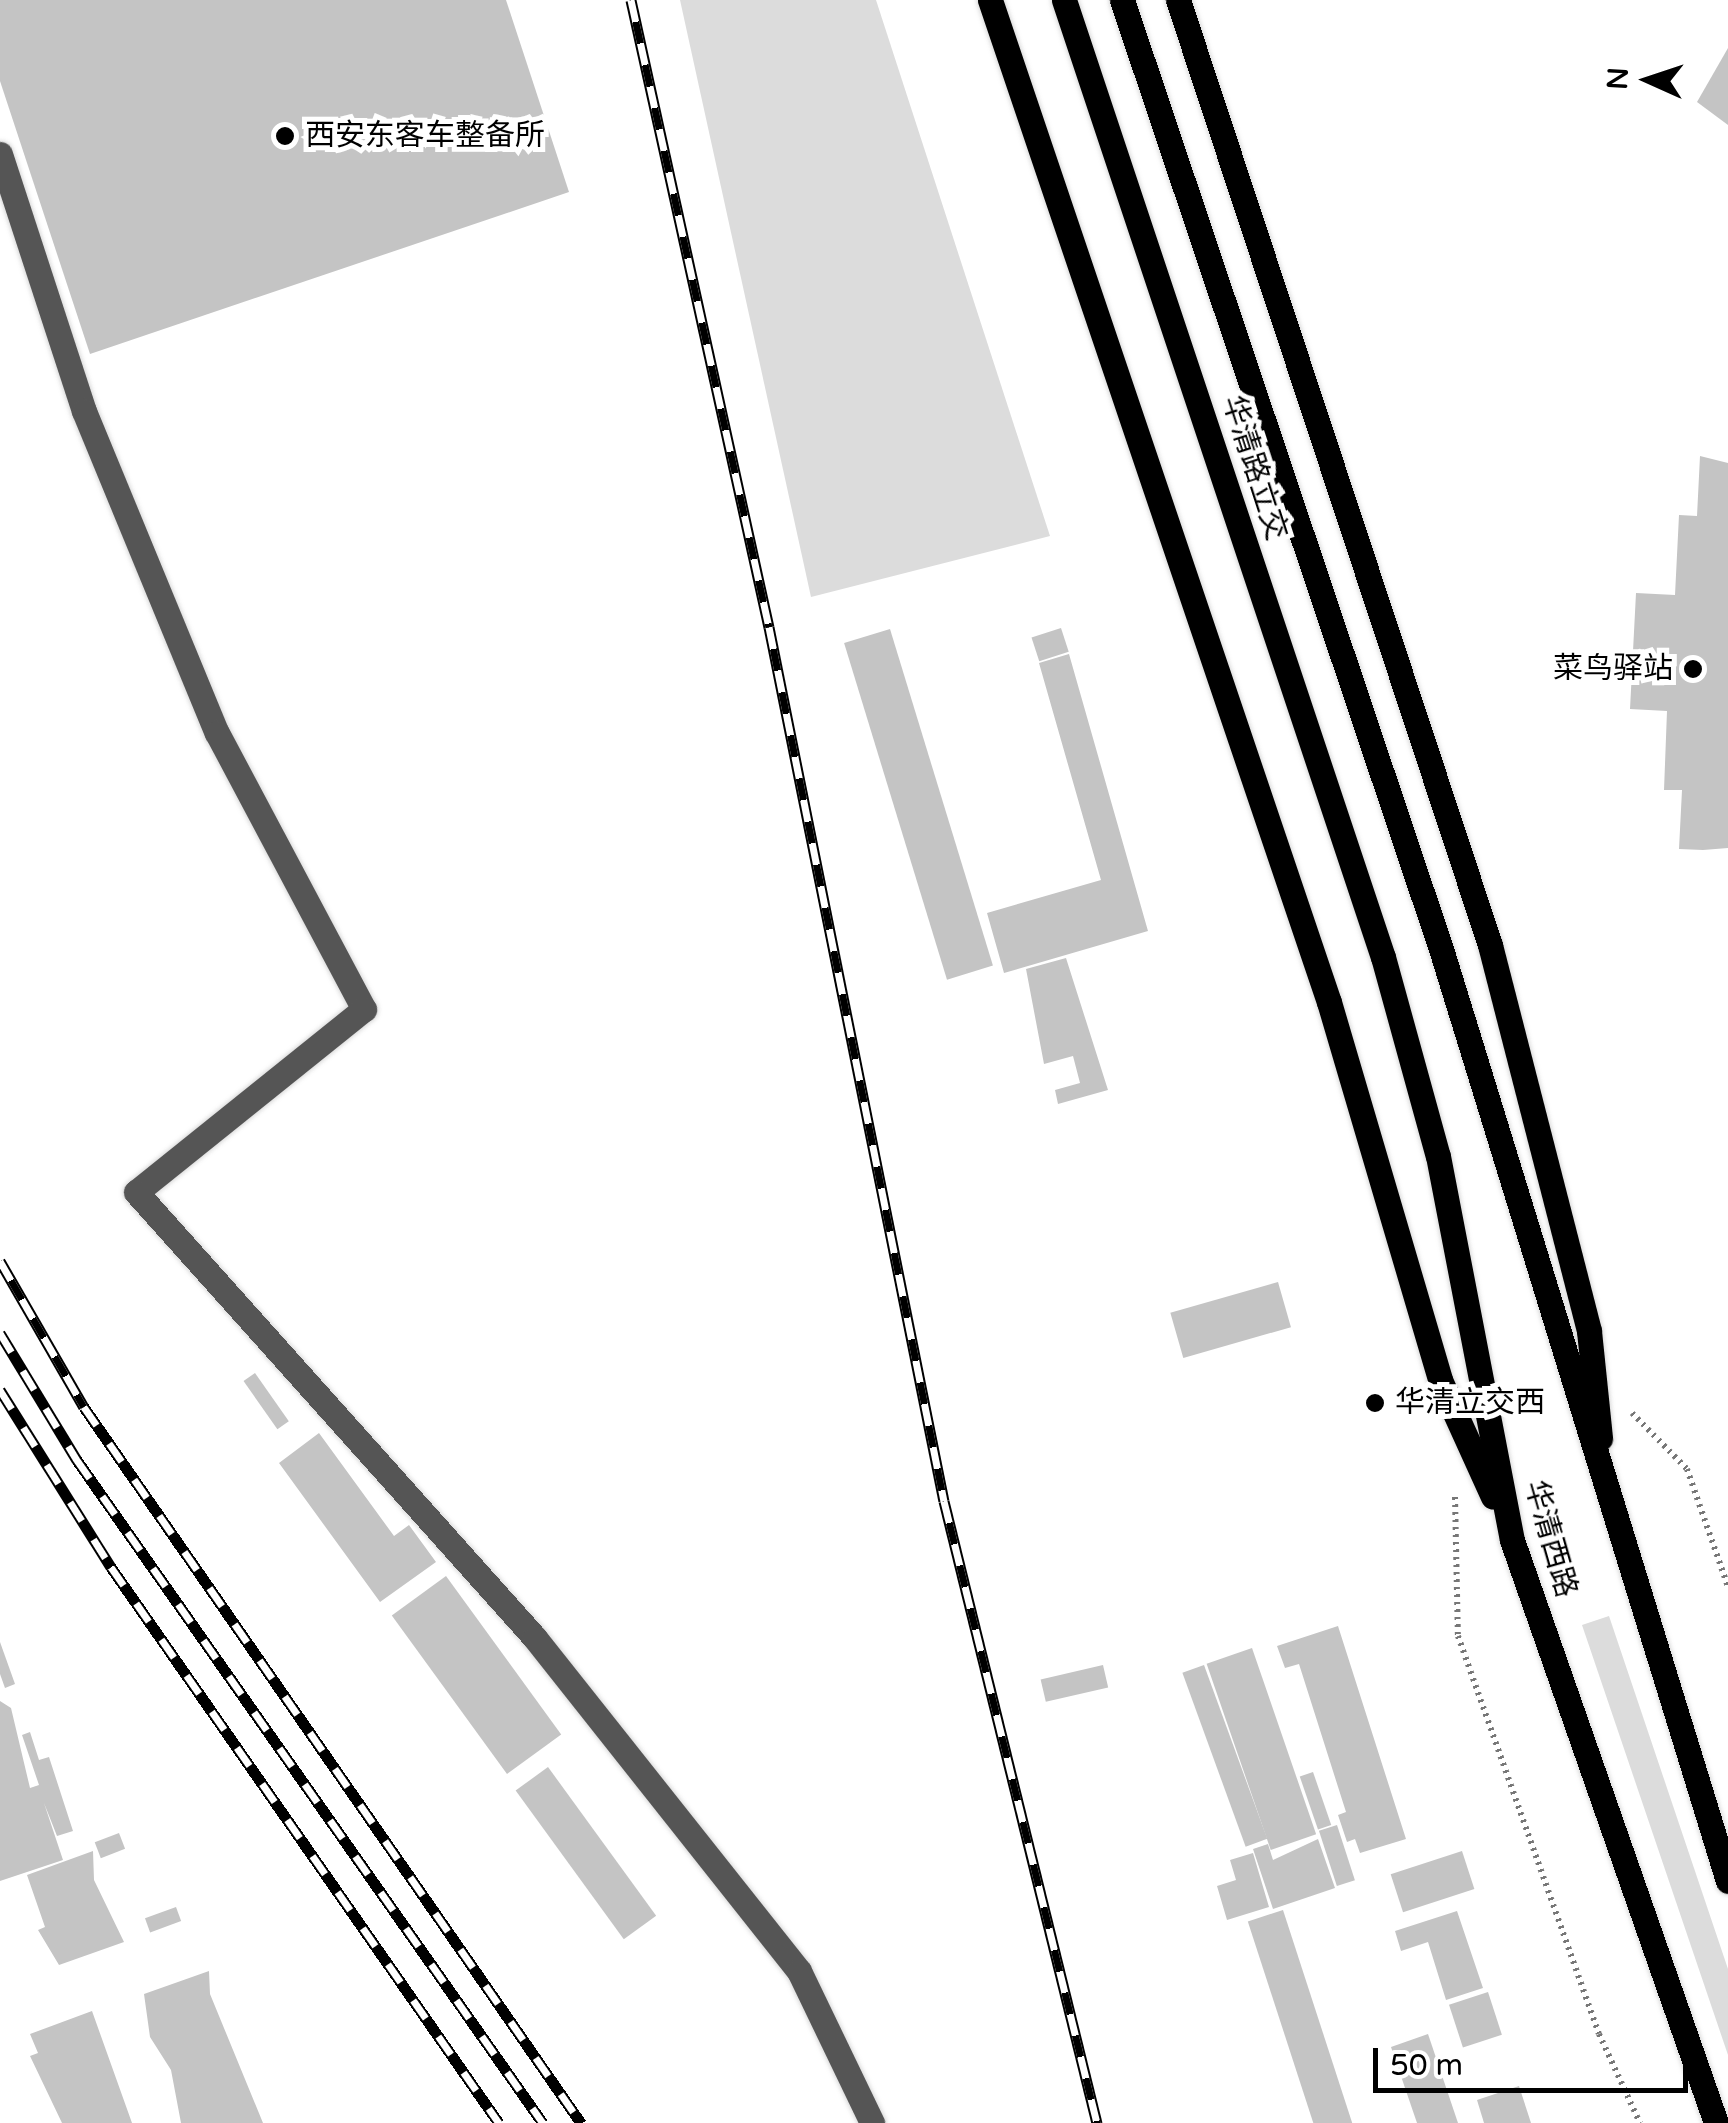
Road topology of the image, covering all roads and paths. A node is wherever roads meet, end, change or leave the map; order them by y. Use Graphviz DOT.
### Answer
graph roads {
  1 [pos="990,0"];
  2 [pos="1064,0"];
  3 [pos="1122,0"];
  4 [pos="1178,0"];
  5 [pos="0,154"];
  6 [pos="1383,956"];
  7 [pos="1593,1372"];
  8 [pos="1454,1483"];
  9 [pos="1606,1498"];
  10 [pos="1512,1540"];
  11 [pos="1728,1587"];
  12 [pos="1728,1881"];
  13 [pos="872,2123"];
  14 [pos="1640,2123"];
  15 [pos="1716,2123"];
  1 -- 10 [label="main road"];
  2 -- 6 [label="main road, 华清路立交"];
  3 -- 9 [label="main road, 华清路立交"];
  4 -- 7 [label="main road"];
  5 -- 13 [label="lane"];
  6 -- 10 [label="main road, 华清西路"];
  7 -- 9 [label="main road"];
  7 -- 11 [label="path"];
  8 -- 14 [label="path"];
  9 -- 12 [label="main road"];
  10 -- 15 [label="main road, 华清西路"];
}
